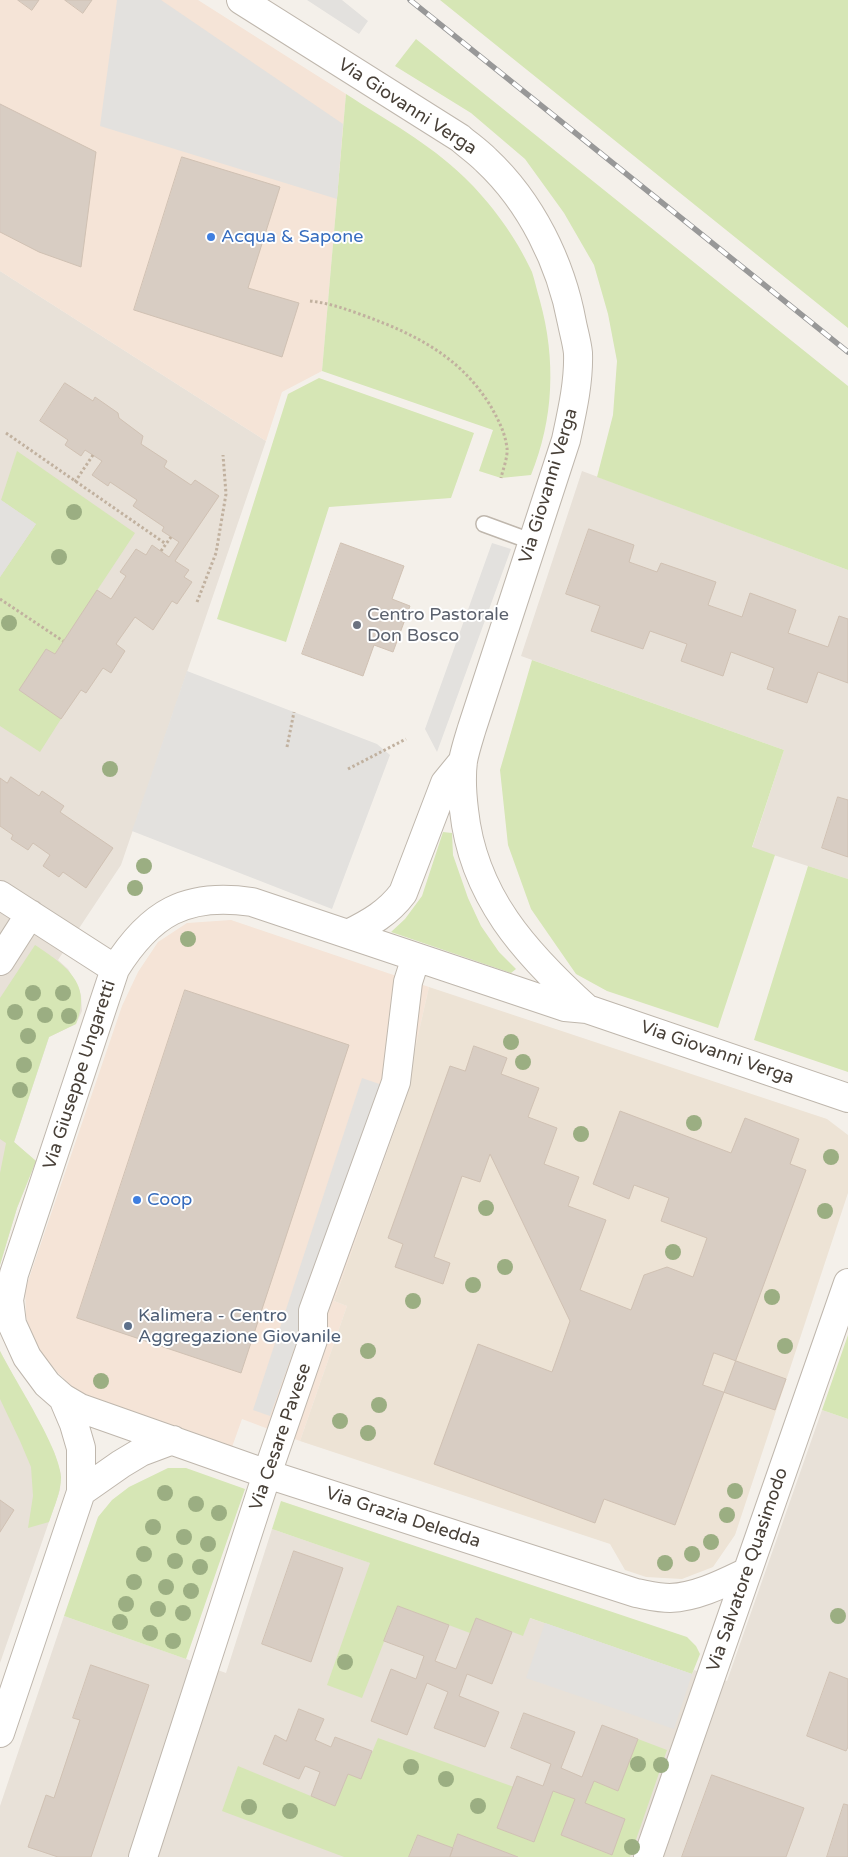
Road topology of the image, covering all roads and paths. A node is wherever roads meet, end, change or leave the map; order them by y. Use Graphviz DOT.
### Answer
graph roads {
  1 [pos="241,0"];
  2 [pos="310,301"];
  3 [pos="6,434"];
  4 [pos="93,455"];
  5 [pos="223,455"];
  6 [pos="501,478"];
  7 [pos="75,482"];
  8 [pos="484,524"];
  9 [pos="171,537"];
  10 [pos="532,542"];
  11 [pos="166,544"];
  12 [pos="161,551"];
  13 [pos="0,599"];
  14 [pos="197,602"];
  15 [pos="63,641"];
  16 [pos="294,712"];
  17 [pos="406,739"];
  18 [pos="287,747"];
  19 [pos="463,761"];
  20 [pos="348,769"];
  21 [pos="0,895"];
  22 [pos="30,914"];
  23 [pos="348,934"];
  24 [pos="416,957"];
  25 [pos="0,961"];
  26 [pos="116,969"];
  27 [pos="587,1008"];
  28 [pos="848,1098"];
  29 [pos="848,1283"];
  30 [pos="63,1398"];
  31 [pos="173,1440"];
  32 [pos="267,1474"];
  33 [pos="81,1492"];
  34 [pos="747,1572"];
  35 [pos="0,1733"];
  36 [pos="143,1857"];
  37 [pos="648,1857"];
  1 -- 10 [label="street, Via Giovanni Verga"];
  2 -- 6 [label="path"];
  3 -- 7 [label="path"];
  4 -- 7 [label="path"];
  5 -- 14 [label="path"];
  7 -- 11 [label="path"];
  8 -- 10 [label="lane"];
  9 -- 11 [label="path"];
  10 -- 19 [label="street, Via Giovanni Verga"];
  11 -- 12 [label="path"];
  13 -- 15 [label="path"];
  16 -- 18 [label="path"];
  17 -- 20 [label="path"];
  19 -- 23 [label="street, Via Giovanni Verga"];
  19 -- 27 [label="street, Via Giovanni Verga"];
  21 -- 22 [label="street"];
  22 -- 25 [label="street"];
  22 -- 26 [label="street"];
  23 -- 24 [label="street, Via Giuseppe Ungaretti"];
  23 -- 26 [label="street, Via Giuseppe Ungaretti"];
  24 -- 27 [label="street, Via Giovanni Verga"];
  24 -- 32 [label="street, Via Cesare Pavese"];
  26 -- 30 [label="street, Via Giuseppe Ungaretti"];
  27 -- 28 [label="street, Via Giovanni Verga"];
  29 -- 34 [label="street, Via Salvatore Quasimodo"];
  30 -- 31 [label="street, Via Grazia Deledda"];
  30 -- 33 [label="street, Via Giuseppe Ungaretti"];
  31 -- 32 [label="street, Via Grazia Deledda"];
  31 -- 33 [label="street"];
  32 -- 34 [label="street, Via Grazia Deledda"];
  32 -- 36 [label="street, Via Cesare Pavese"];
  33 -- 35 [label="street, Via Giuseppe Ungaretti"];
  34 -- 37 [label="street, Via Salvatore Quasimodo"];
}
